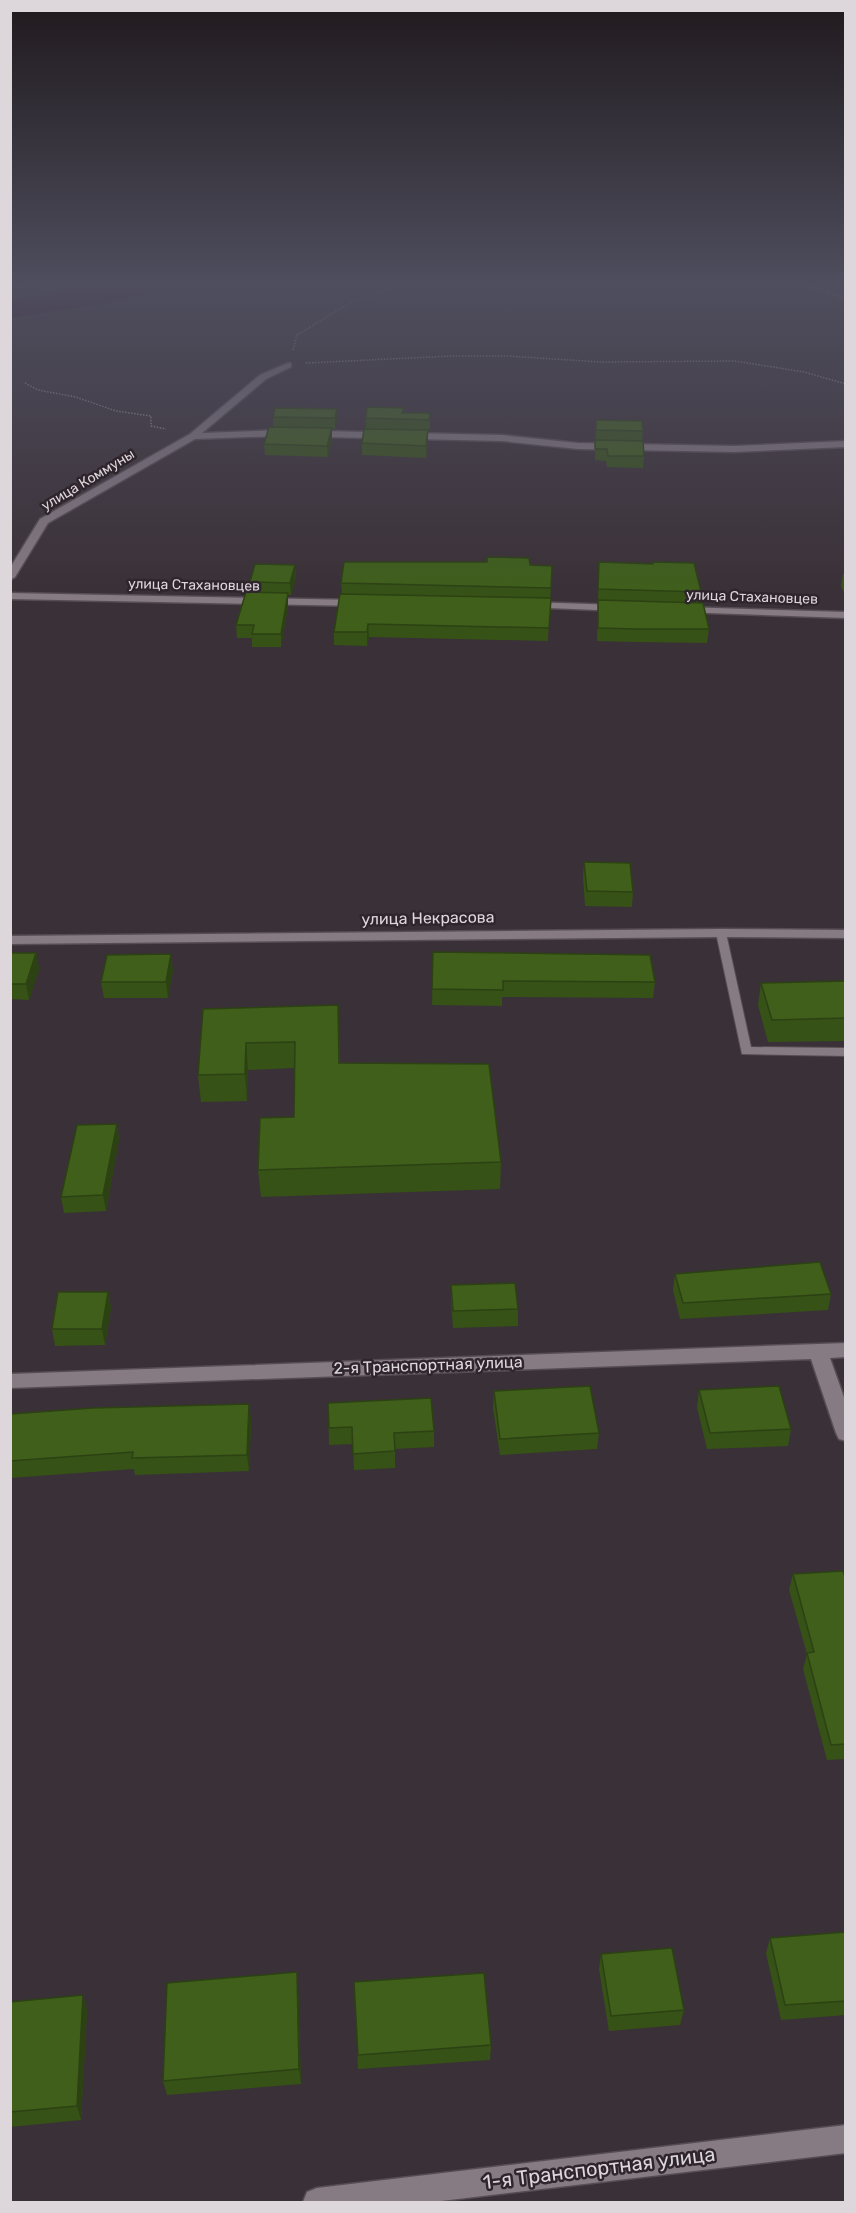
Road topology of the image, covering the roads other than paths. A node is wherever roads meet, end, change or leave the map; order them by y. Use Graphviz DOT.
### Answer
graph roads {
  1 [pos="252,386"];
  2 [pos="193,436"];
  3 [pos="846,444"];
  4 [pos="10,576"];
  5 [pos="10,596"];
  6 [pos="375,603"];
  7 [pos="515,605"];
  8 [pos="633,608"];
  9 [pos="669,609"];
  10 [pos="846,615"];
  11 [pos="721,933"];
  12 [pos="846,934"];
  13 [pos="10,940"];
  14 [pos="846,1052"];
  15 [pos="846,1350"];
  16 [pos="818,1351"];
  17 [pos="10,1381"];
  18 [pos="846,1433"];
  19 [pos="846,2139"];
  20 [pos="317,2202"];
  1 -- 2 [label="street, улица Коммуны"];
  2 -- 3 [label="street"];
  2 -- 4 [label="street, улица Коммуны"];
  5 -- 6 [label="street, улица Стахановцев"];
  7 -- 8 [label="street"];
  9 -- 10 [label="street, улица Стахановцев"];
  11 -- 12 [label="street, улица Некрасова"];
  11 -- 13 [label="street, улица Некрасова"];
  11 -- 14 [label="lane"];
  15 -- 16 [label="street, 2-я Транспортная улица"];
  16 -- 17 [label="street, 2-я Транспортная улица"];
  16 -- 18 [label="street"];
  19 -- 20 [label="street, 1-я Транспортная улица"];
}
